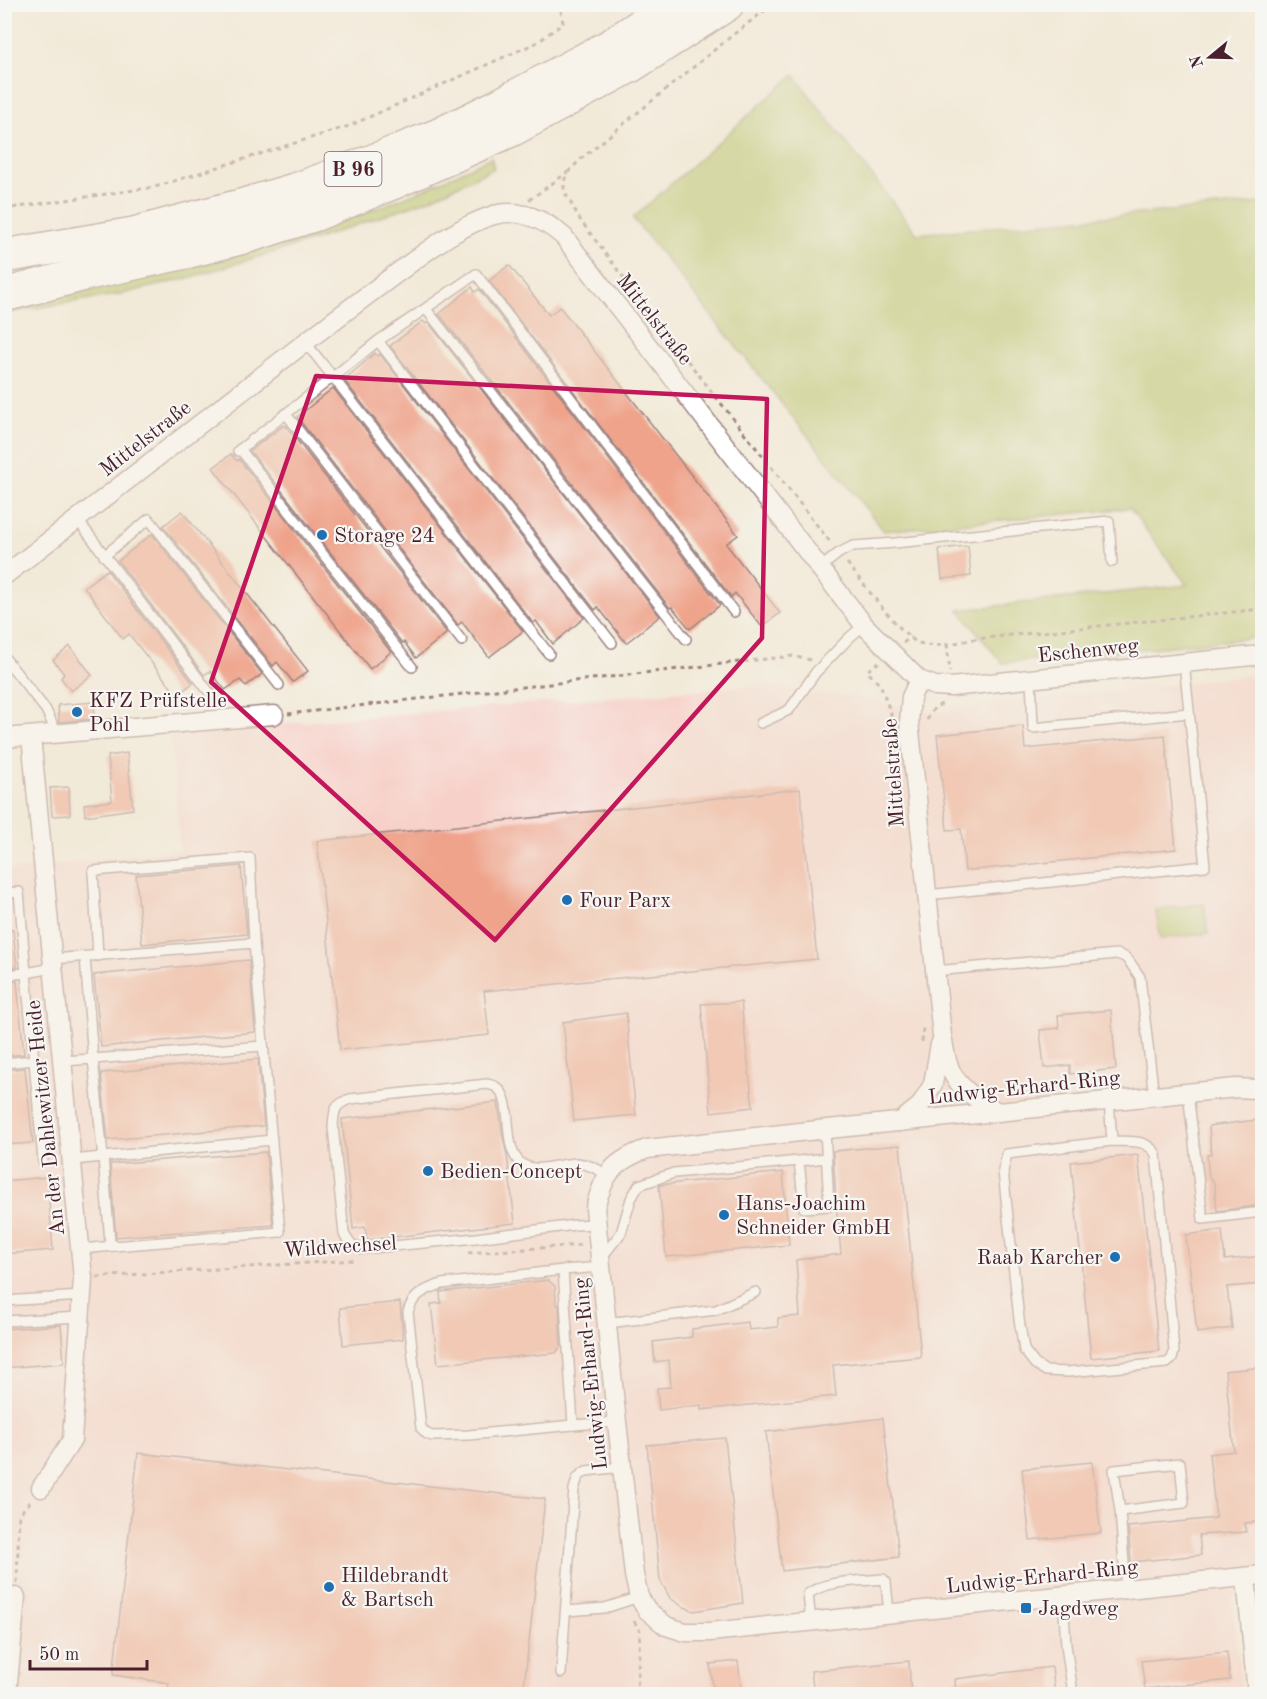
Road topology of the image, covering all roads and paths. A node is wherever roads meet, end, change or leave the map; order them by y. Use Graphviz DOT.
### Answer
graph roads {
  1 [pos="560,4"];
  2 [pos="673,4"];
  3 [pos="727,4"];
  4 [pos="773,4"];
  5 [pos="569,171"];
  6 [pos="4,209"];
  7 [pos="512,213"];
  8 [pos="4,256"];
  9 [pos="88,273"];
  10 [pos="4,285"];
  11 [pos="4,294"];
  12 [pos="426,309"];
  13 [pos="378,341"];
  14 [pos="305,342"];
  15 [pos="333,377"];
  16 [pos="286,414"];
  17 [pos="77,519"];
  18 [pos="839,553"];
  19 [pos="104,556"];
  20 [pos="1112,562"];
  21 [pos="820,568"];
  22 [pos="4,576"];
  23 [pos="1263,609"];
  24 [pos="734,612"];
  25 [pos="864,625"];
  26 [pos="686,639"];
  27 [pos="462,641"];
  28 [pos="612,643"];
  29 [pos="947,644"];
  30 [pos="549,654"];
  31 [pos="1263,655"];
  32 [pos="4,657"];
  33 [pos="816,661"];
  34 [pos="1184,662"];
  35 [pos="412,667"];
  36 [pos="867,671"];
  37 [pos="1031,678"];
  38 [pos="919,680"];
  39 [pos="279,685"];
  40 [pos="951,695"];
  41 [pos="212,696"];
  42 [pos="1190,713"];
  43 [pos="274,715"];
  44 [pos="761,723"];
  45 [pos="926,723"];
  46 [pos="893,725"];
  47 [pos="57,734"];
  48 [pos="31,736"];
  49 [pos="4,738"];
  50 [pos="4,893"];
  51 [pos="927,895"];
  52 [pos="254,943"];
  53 [pos="98,956"];
  54 [pos="85,957"];
  55 [pos="52,963"];
  56 [pos="935,971"];
  57 [pos="26,973"];
  58 [pos="4,975"];
  59 [pos="924,1018"];
  60 [pos="942,1036"];
  61 [pos="922,1042"];
  62 [pos="263,1046"];
  63 [pos="93,1059"];
  64 [pos="34,1060"];
  65 [pos="62,1061"];
  66 [pos="4,1063"];
  67 [pos="1263,1092"];
  68 [pos="1188,1093"];
  69 [pos="1155,1096"];
  70 [pos="1108,1101"];
  71 [pos="998,1112"];
  72 [pos="900,1122"];
  73 [pos="825,1130"];
  74 [pos="272,1140"];
  75 [pos="1112,1141"];
  76 [pos="103,1157"];
  77 [pos="826,1158"];
  78 [pos="72,1160"];
  79 [pos="44,1161"];
  80 [pos="799,1161"];
  81 [pos="607,1175"];
  82 [pos="1263,1212"];
  83 [pos="596,1224"];
  84 [pos="114,1246"];
  85 [pos="81,1249"];
  86 [pos="465,1253"];
  87 [pos="600,1257"];
  88 [pos="358,1260"];
  89 [pos="562,1270"];
  90 [pos="84,1278"];
  91 [pos="756,1292"];
  92 [pos="82,1296"];
  93 [pos="4,1301"];
  94 [pos="81,1317"];
  95 [pos="4,1321"];
  96 [pos="607,1323"];
  97 [pos="617,1422"];
  98 [pos="573,1425"];
  99 [pos="622,1467"];
  100 [pos="41,1488"];
  101 [pos="1120,1511"];
  102 [pos="1254,1577"];
  103 [pos="1126,1590"];
  104 [pos="1063,1596"];
  105 [pos="16,1597"];
  106 [pos="632,1599"];
  107 [pos="566,1611"];
  108 [pos="889,1614"];
  109 [pos="811,1622"];
  110 [pos="640,1631"];
  111 [pos="561,1673"];
  112 [pos="7,1695"];
  113 [pos="637,1695"];
  114 [pos="1072,1695"];
  115 [pos="1257,1695"];
  1 -- 6 [label="path"];
  2 -- 8 [label="highway, B 96"];
  3 -- 9 [label="highway, B 96"];
  4 -- 5 [label="path"];
  5 -- 7 [label="path"];
  5 -- 18 [label="path"];
  7 -- 14 [label="street, Mittelstraße"];
  7 -- 21 [label="street, Mittelstraße"];
  9 -- 10 [label="highway, B 96"];
  9 -- 11 [label="highway"];
  12 -- 13 [label="lane"];
  12 -- 24 [label="lane"];
  12 -- 26 [label="lane"];
  13 -- 15 [label="lane"];
  13 -- 28 [label="lane"];
  14 -- 15 [label="lane"];
  14 -- 17 [label="street, Mittelstraße"];
  15 -- 16 [label="lane"];
  15 -- 30 [label="lane"];
  16 -- 27 [label="lane"];
  16 -- 35 [label="lane"];
  17 -- 19 [label="lane"];
  17 -- 22 [label="street, Mittelstraße"];
  18 -- 20 [label="lane"];
  18 -- 21 [label="lane"];
  18 -- 29 [label="path"];
  19 -- 39 [label="lane"];
  19 -- 41 [label="lane"];
  21 -- 25 [label="street, Mittelstraße"];
  23 -- 29 [label="path"];
  25 -- 38 [label="street, Mittelstraße"];
  25 -- 44 [label="lane"];
  29 -- 40 [label="path"];
  31 -- 34 [label="street, Eschenweg"];
  32 -- 47 [label="lane"];
  33 -- 43 [label="path"];
  34 -- 37 [label="street, Eschenweg"];
  34 -- 42 [label="lane"];
  36 -- 46 [label="path"];
  37 -- 40 [label="street, Eschenweg"];
  37 -- 42 [label="lane"];
  38 -- 40 [label="street, Eschenweg"];
  38 -- 51 [label="street, Mittelstraße"];
  40 -- 45 [label="path"];
  42 -- 51 [label="lane"];
  43 -- 47 [label="street"];
  47 -- 48 [label="street"];
  48 -- 49 [label="street"];
  48 -- 55 [label="street, An der Dahlewitzer Heide"];
  50 -- 57 [label="lane"];
  51 -- 56 [label="street, Mittelstraße"];
  52 -- 53 [label="lane"];
  52 -- 53 [label="lane"];
  52 -- 62 [label="lane"];
  53 -- 54 [label="lane"];
  54 -- 55 [label="lane"];
  54 -- 63 [label="lane"];
  55 -- 57 [label="lane"];
  55 -- 65 [label="street, An der Dahlewitzer Heide"];
  56 -- 60 [label="street, Mittelstraße"];
  56 -- 69 [label="lane"];
  57 -- 58 [label="lane"];
  57 -- 64 [label="lane"];
  59 -- 61 [label="path"];
  60 -- 71 [label="street, Mittelstraße"];
  60 -- 72 [label="street, Mittelstraße"];
  62 -- 63 [label="lane"];
  62 -- 74 [label="lane"];
  63 -- 65 [label="lane"];
  63 -- 76 [label="lane"];
  64 -- 66 [label="lane"];
  64 -- 79 [label="lane"];
  65 -- 78 [label="street, An der Dahlewitzer Heide"];
  67 -- 68 [label="street, Ludwig-Erhard-Ring"];
  68 -- 69 [label="street, Ludwig-Erhard-Ring"];
  68 -- 82 [label="lane"];
  69 -- 70 [label="street, Ludwig-Erhard-Ring"];
  70 -- 71 [label="street, Ludwig-Erhard-Ring"];
  70 -- 75 [label="lane"];
  71 -- 72 [label="street, Ludwig-Erhard-Ring"];
  72 -- 73 [label="street, Ludwig-Erhard-Ring"];
  73 -- 77 [label="lane"];
  73 -- 81 [label="street, Ludwig-Erhard-Ring"];
  74 -- 76 [label="lane"];
  74 -- 84 [label="lane"];
  75 -- 75 [label="lane"];
  76 -- 78 [label="lane"];
  76 -- 84 [label="lane"];
  77 -- 80 [label="lane"];
  77 -- 80 [label="lane"];
  78 -- 85 [label="street, An der Dahlewitzer Heide"];
  80 -- 87 [label="lane"];
  81 -- 83 [label="street, Ludwig-Erhard-Ring"];
  81 -- 83 [label="lane"];
  83 -- 87 [label="street, Ludwig-Erhard-Ring"];
  84 -- 85 [label="lane"];
  85 -- 90 [label="street, An der Dahlewitzer Heide"];
  86 -- 87 [label="path"];
  87 -- 89 [label="lane"];
  87 -- 96 [label="street, Ludwig-Erhard-Ring"];
  88 -- 90 [label="path, Wildwechsel"];
  89 -- 98 [label="lane"];
  89 -- 98 [label="lane"];
  90 -- 92 [label="street, An der Dahlewitzer Heide"];
  91 -- 96 [label="lane"];
  92 -- 93 [label="lane"];
  92 -- 94 [label="street, An der Dahlewitzer Heide"];
  94 -- 95 [label="lane"];
  94 -- 100 [label="street, An der Dahlewitzer Heide"];
  96 -- 97 [label="street, Ludwig-Erhard-Ring"];
  97 -- 98 [label="lane"];
  97 -- 99 [label="street, Ludwig-Erhard-Ring"];
  99 -- 106 [label="street, Ludwig-Erhard-Ring"];
  99 -- 107 [label="lane"];
  100 -- 105 [label="path"];
  101 -- 101 [label="lane"];
  101 -- 103 [label="lane"];
  102 -- 103 [label="street, Ludwig-Erhard-Ring"];
  102 -- 115 [label="street"];
  103 -- 104 [label="street, Ludwig-Erhard-Ring"];
  104 -- 108 [label="street, Ludwig-Erhard-Ring"];
  104 -- 114 [label="lane"];
  105 -- 112 [label="street"];
  106 -- 107 [label="lane"];
  106 -- 109 [label="street, Ludwig-Erhard-Ring"];
  106 -- 110 [label="path"];
  106 -- 110 [label="path"];
  107 -- 111 [label="lane"];
  108 -- 109 [label="street, Ludwig-Erhard-Ring"];
  108 -- 109 [label="lane"];
  110 -- 113 [label="path"];
}
